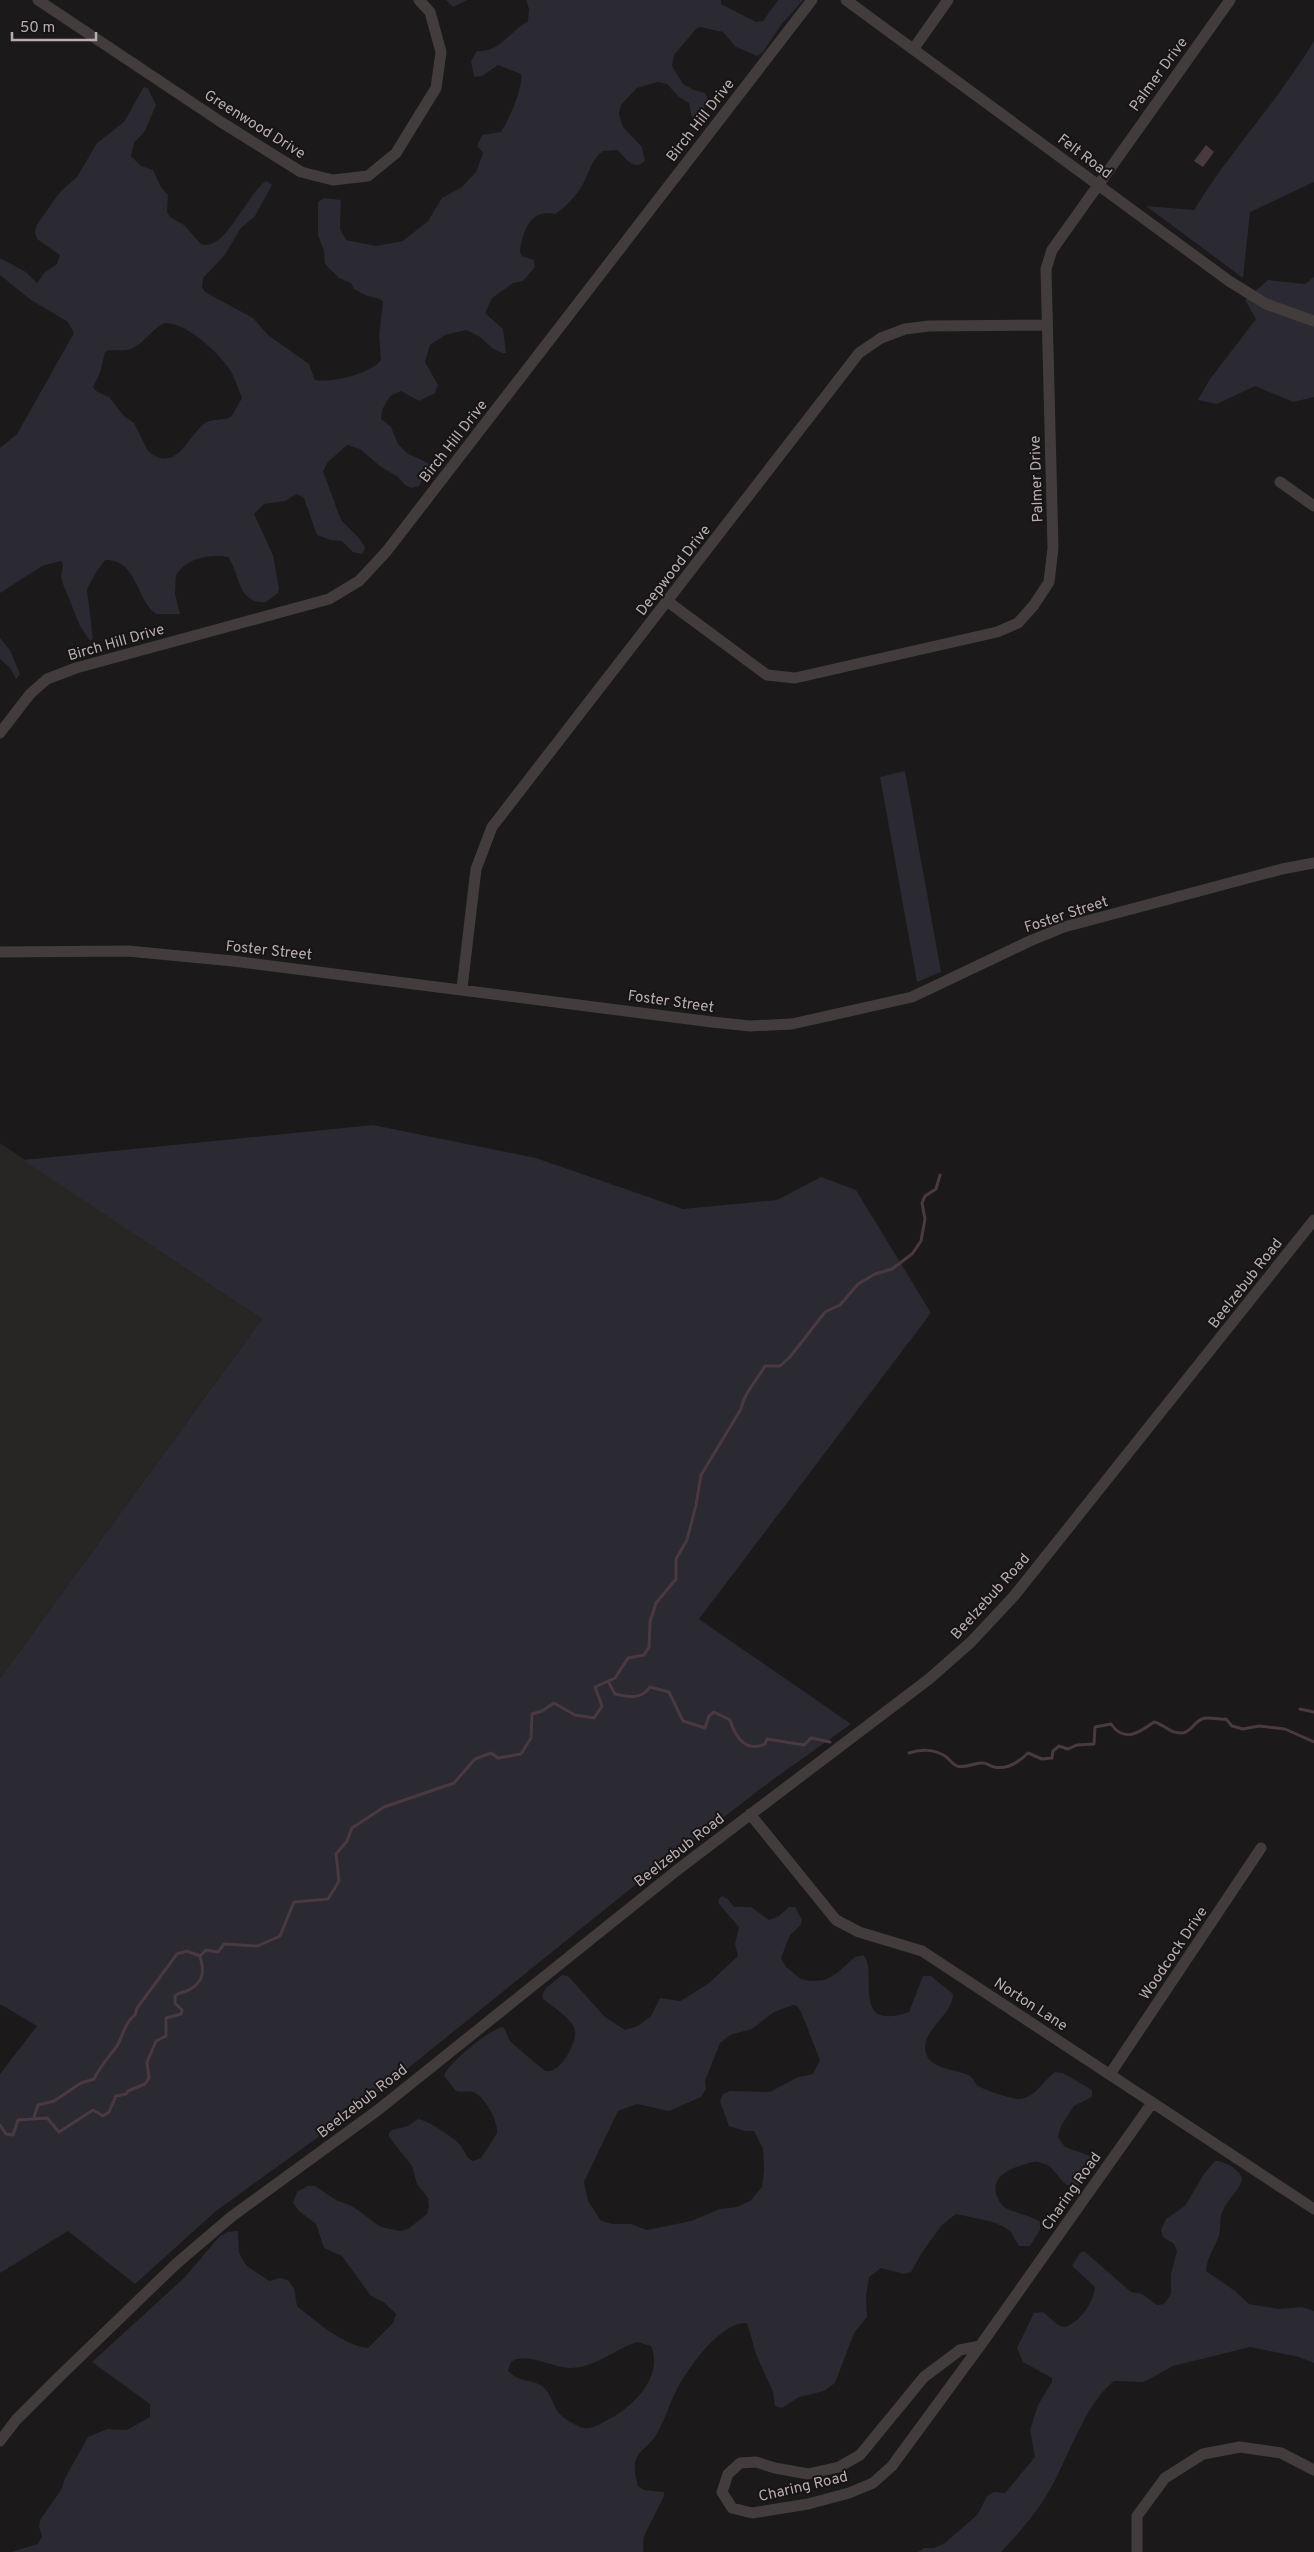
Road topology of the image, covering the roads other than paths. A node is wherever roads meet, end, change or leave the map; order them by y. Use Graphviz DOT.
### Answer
graph roads {
  1 [pos="38,0"];
  2 [pos="419,0"];
  3 [pos="812,0"];
  4 [pos="846,0"];
  5 [pos="948,0"];
  6 [pos="1230,0"];
  7 [pos="914,48"];
  8 [pos="1098,183"];
  9 [pos="1314,321"];
  10 [pos="1047,324"];
  11 [pos="1280,482"];
  12 [pos="1314,506"];
  13 [pos="667,601"];
  14 [pos="0,733"];
  15 [pos="1314,863"];
  16 [pos="0,952"];
  17 [pos="462,988"];
  18 [pos="1314,1220"];
  19 [pos="750,1814"];
  20 [pos="1261,1848"];
  21 [pos="1110,2074"];
  22 [pos="1152,2103"];
  23 [pos="1314,2209"];
  24 [pos="980,2346"];
  25 [pos="0,2441"];
  26 [pos="1314,2470"];
  27 [pos="1137,2552"];
  1 -- 2 [label="street, Greenwood Drive"];
  3 -- 14 [label="street, Birch Hill Drive"];
  4 -- 7 [label="street, Felt Road"];
  5 -- 7 [label="street"];
  6 -- 8 [label="street, Palmer Drive"];
  7 -- 8 [label="street, Felt Road"];
  8 -- 9 [label="street, Felt Road"];
  8 -- 10 [label="street, Palmer Drive"];
  10 -- 13 [label="street, Deepwood Drive"];
  10 -- 13 [label="street, Palmer Drive"];
  11 -- 12 [label="street"];
  13 -- 17 [label="street, Deepwood Drive"];
  15 -- 17 [label="street, Foster Street"];
  16 -- 17 [label="street, Foster Street"];
  18 -- 19 [label="street, Beelzebub Road"];
  19 -- 21 [label="street, Norton Lane"];
  19 -- 25 [label="street, Beelzebub Road"];
  20 -- 21 [label="street, Woodcock Drive"];
  21 -- 22 [label="street, Norton Lane"];
  22 -- 23 [label="street, Norton Lane"];
  22 -- 24 [label="street, Charing Road"];
  24 -- 24 [label="street, Charing Road"];
  26 -- 27 [label="street"];
}
